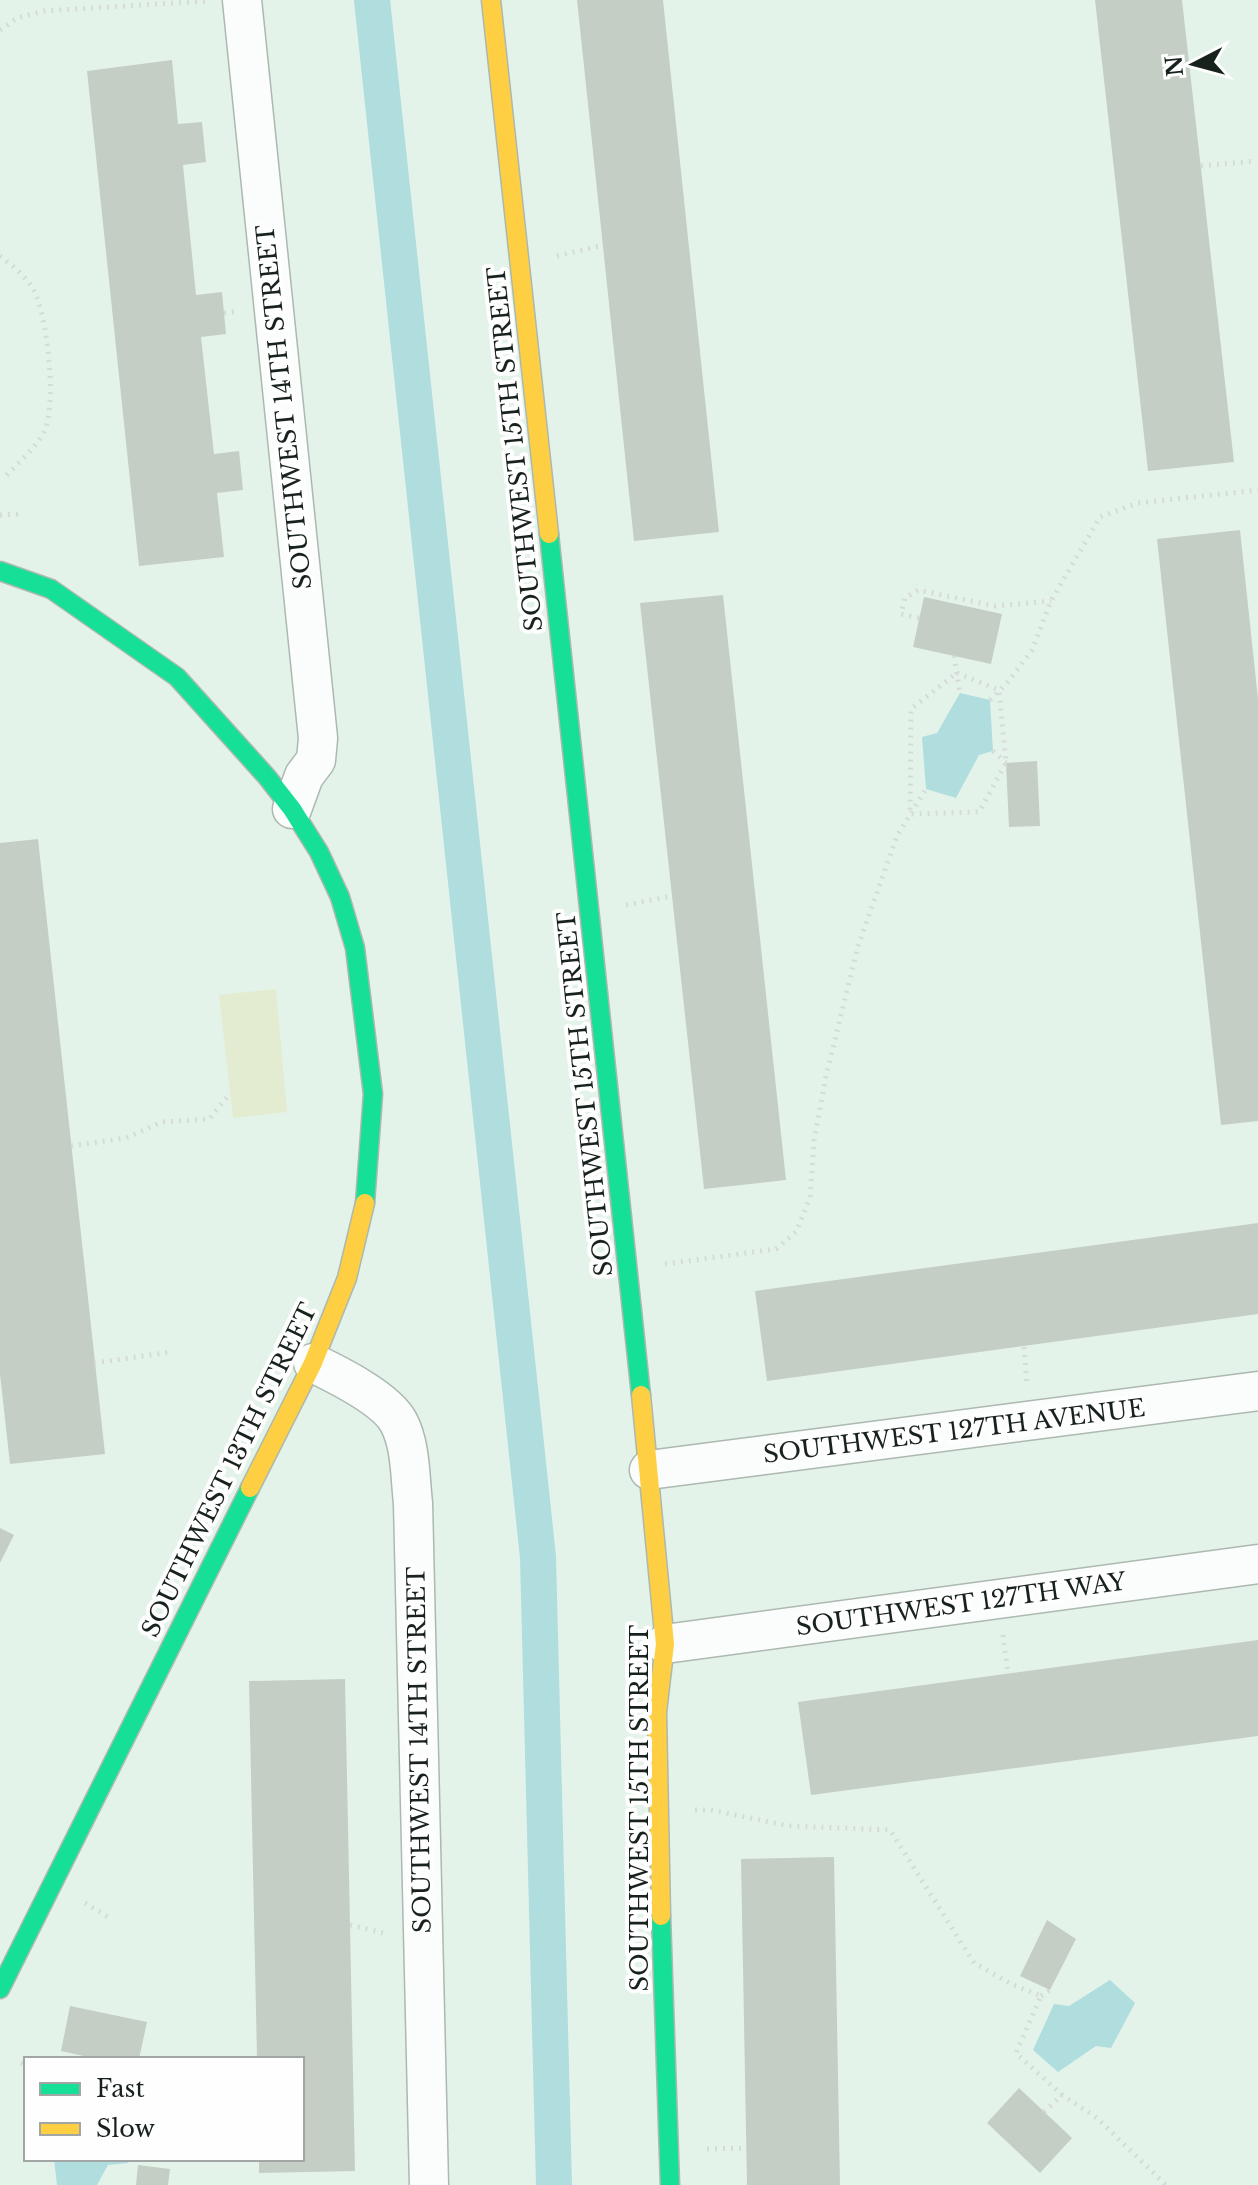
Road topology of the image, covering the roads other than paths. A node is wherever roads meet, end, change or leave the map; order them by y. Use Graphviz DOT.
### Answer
graph roads {
  1 [pos="242,0"];
  2 [pos="491,0"];
  3 [pos="0,571"];
  4 [pos="292,809"];
  5 [pos="313,1363"];
  6 [pos="1258,1391"];
  7 [pos="649,1470"];
  8 [pos="1258,1564"];
  9 [pos="665,1644"];
  10 [pos="0,1989"];
  11 [pos="429,2185"];
  12 [pos="670,2185"];
  1 -- 4 [label="street, SOUTHWEST 14TH STREET"];
  2 -- 7 [label="street, SOUTHWEST 15TH STREET"];
  3 -- 4 [label="street, SOUTHWEST 13TH STREET"];
  4 -- 5 [label="street, SOUTHWEST 13TH STREET"];
  5 -- 10 [label="street, SOUTHWEST 13TH STREET"];
  5 -- 11 [label="street, SOUTHWEST 14TH STREET"];
  6 -- 7 [label="street, SOUTHWEST 127TH AVENUE"];
  7 -- 9 [label="street, SOUTHWEST 15TH STREET"];
  8 -- 9 [label="street, SOUTHWEST 127TH WAY"];
  9 -- 12 [label="street, SOUTHWEST 15TH STREET"];
}
